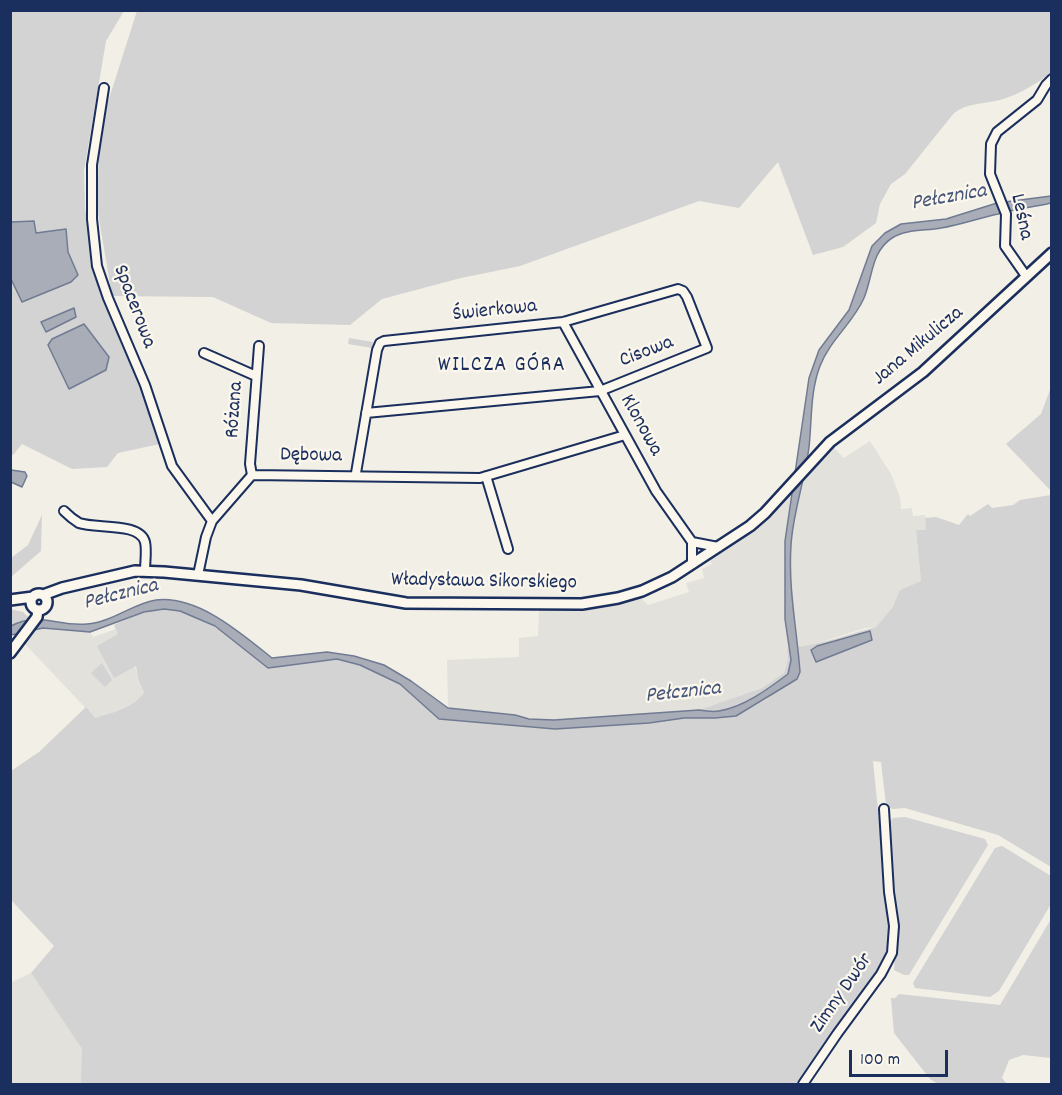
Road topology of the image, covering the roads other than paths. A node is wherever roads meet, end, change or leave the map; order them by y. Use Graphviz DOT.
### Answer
graph roads {
  1 [pos="1052,79"];
  2 [pos="104,88"];
  3 [pos="1052,253"];
  4 [pos="1026,276"];
  5 [pos="563,322"];
  6 [pos="259,346"];
  7 [pos="707,348"];
  8 [pos="204,353"];
  9 [pos="256,376"];
  10 [pos="600,391"];
  11 [pos="366,412"];
  12 [pos="625,435"];
  13 [pos="807,466"];
  14 [pos="252,475"];
  15 [pos="356,476"];
  16 [pos="486,476"];
  17 [pos="64,511"];
  18 [pos="212,521"];
  19 [pos="692,542"];
  20 [pos="717,547"];
  21 [pos="508,549"];
  22 [pos="692,564"];
  23 [pos="146,571"];
  24 [pos="198,575"];
  25 [pos="10,600"];
  26 [pos="38,604"];
  27 [pos="10,653"];
  28 [pos="884,809"];
  29 [pos="803,1084"];
  1 -- 4 [label="street, Leśna"];
  2 -- 18 [label="street, Spacerowa"];
  3 -- 4 [label="street, Jana Mikulicza"];
  4 -- 13 [label="street, Jana Mikulicza"];
  5 -- 7 [label="street, Świerkowa"];
  5 -- 10 [label="street, Klonowa"];
  5 -- 11 [label="street, Świerkowa"];
  6 -- 9 [label="street, Różana"];
  7 -- 10 [label="street, Cisowa"];
  8 -- 9 [label="street"];
  9 -- 14 [label="street, Różana"];
  10 -- 11 [label="street, Cisowa"];
  10 -- 12 [label="street, Klonowa"];
  11 -- 15 [label="street, Świerkowa"];
  12 -- 16 [label="street, Dębowa"];
  12 -- 19 [label="street, Klonowa"];
  13 -- 20 [label="street, Władysława Sikorskiego"];
  14 -- 15 [label="street, Dębowa"];
  14 -- 18 [label="street, Dębowa"];
  15 -- 16 [label="street, Dębowa"];
  16 -- 21 [label="street"];
  17 -- 23 [label="street"];
  18 -- 24 [label="street, Dębowa"];
  19 -- 20 [label="street"];
  19 -- 22 [label="street"];
  20 -- 22 [label="street, Władysława Sikorskiego"];
  22 -- 24 [label="street, Władysława Sikorskiego"];
  23 -- 24 [label="street, Władysława Sikorskiego"];
  23 -- 26 [label="street, Władysława Sikorskiego"];
  25 -- 26 [label="street"];
  26 -- 27 [label="street"];
  28 -- 29 [label="street, Zimny Dwór"];
}
